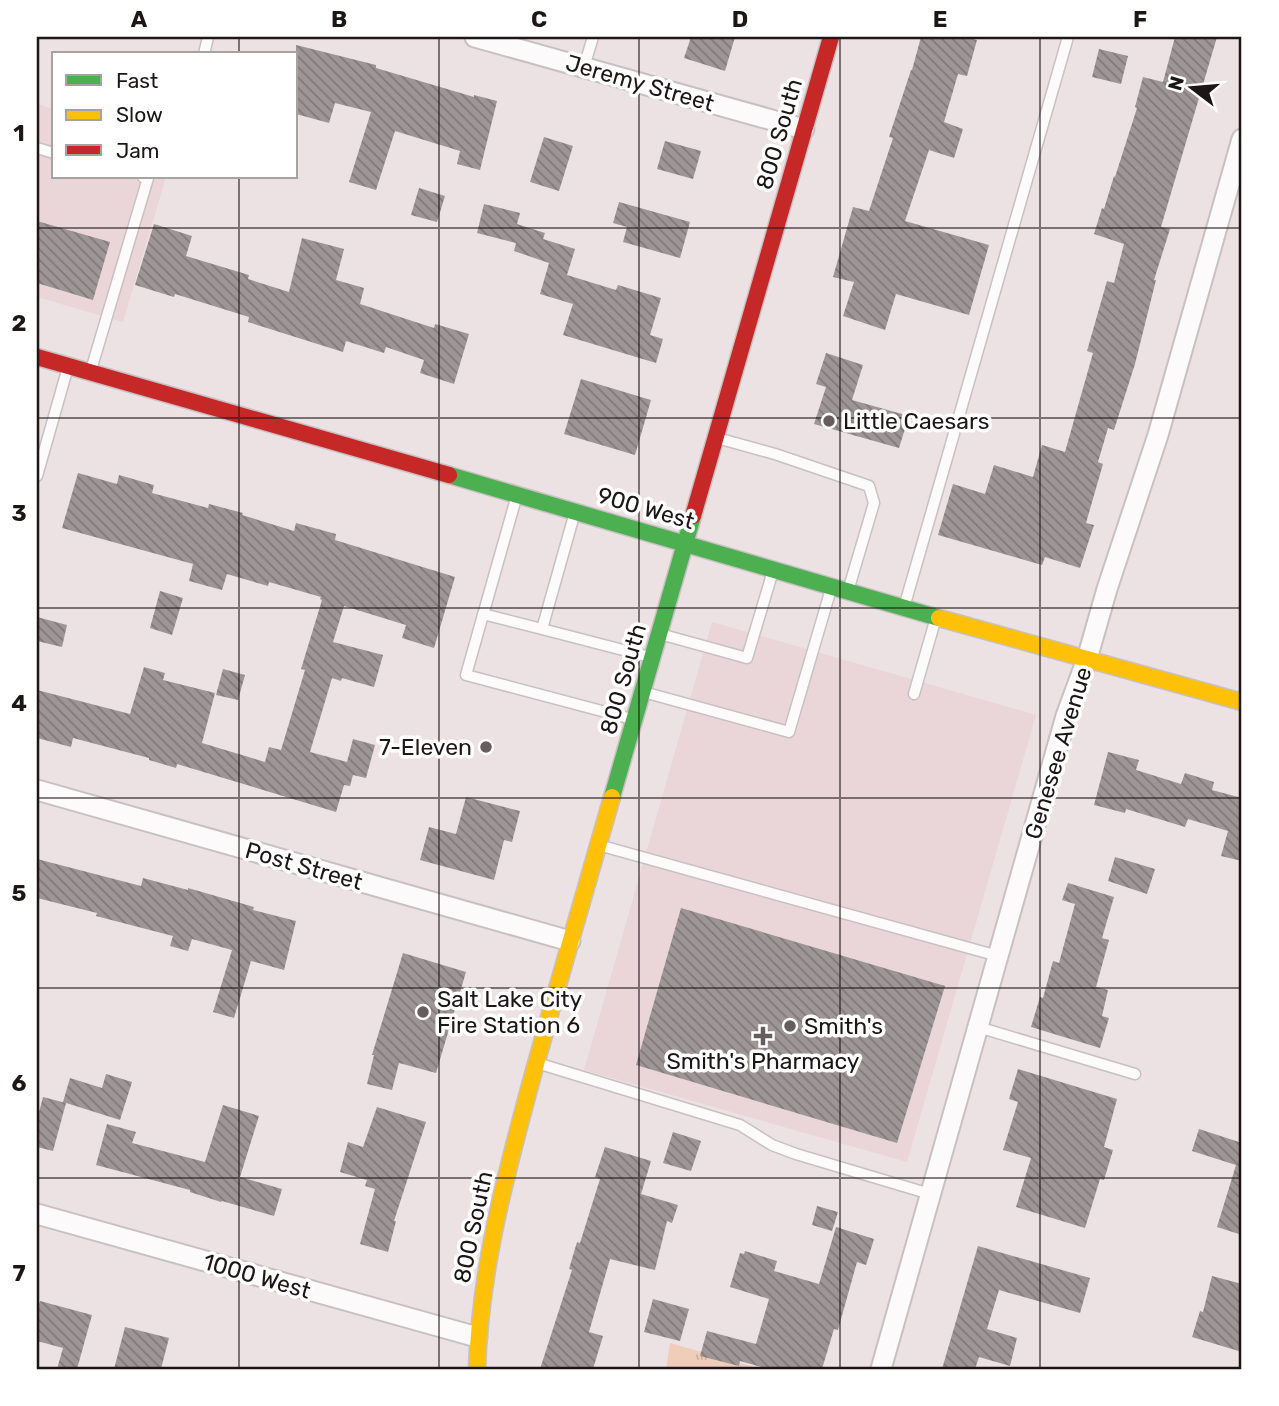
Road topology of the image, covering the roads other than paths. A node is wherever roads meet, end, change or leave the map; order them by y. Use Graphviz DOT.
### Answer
graph roads {
  1 [pos="475,37"];
  2 [pos="593,37"];
  3 [pos="831,37"];
  4 [pos="1068,37"];
  5 [pos="584,67"];
  6 [pos="804,129"];
  7 [pos="1242,139"];
  8 [pos="148,178"];
  9 [pos="37,357"];
  10 [pos="69,366"];
  11 [pos="91,373"];
  12 [pos="716,438"];
  13 [pos="37,477"];
  14 [pos="517,494"];
  15 [pos="575,511"];
  16 [pos="686,544"];
  17 [pos="773,569"];
  18 [pos="840,589"];
  19 [pos="904,608"];
  20 [pos="483,614"];
  21 [pos="936,617"];
  22 [pos="542,629"];
  23 [pos="660,634"];
  24 [pos="652,658"];
  25 [pos="1087,659"];
  26 [pos="643,692"];
  27 [pos="914,694"];
  28 [pos="1242,702"];
  29 [pos="635,720"];
  30 [pos="37,790"];
  31 [pos="598,845"];
  32 [pos="570,941"];
  33 [pos="998,956"];
  34 [pos="978,1027"];
  35 [pos="537,1063"];
  36 [pos="1135,1074"];
  37 [pos="930,1194"];
  38 [pos="37,1214"];
  39 [pos="477,1338"];
  40 [pos="477,1369"];
  41 [pos="881,1369"];
  1 -- 5 [label="street, Jeremy Street"];
  2 -- 5 [label="lane"];
  3 -- 6 [label="street, 800 South"];
  4 -- 19 [label="lane"];
  5 -- 6 [label="street, Jeremy Street"];
  6 -- 12 [label="street, 800 South"];
  7 -- 25 [label="street, Genesee Avenue"];
  8 -- 11 [label="lane"];
  9 -- 10 [label="street, 900 West"];
  10 -- 11 [label="street, 900 West"];
  10 -- 13 [label="lane"];
  11 -- 14 [label="street, 900 West"];
  12 -- 16 [label="street, 800 South"];
  12 -- 18 [label="lane"];
  14 -- 15 [label="street, 900 West"];
  14 -- 20 [label="lane"];
  15 -- 16 [label="street, 900 West"];
  15 -- 22 [label="lane"];
  16 -- 17 [label="street, 900 West"];
  16 -- 23 [label="street, 800 South"];
  17 -- 18 [label="street, 900 West"];
  17 -- 23 [label="lane"];
  18 -- 19 [label="street, 900 West"];
  18 -- 26 [label="lane"];
  19 -- 21 [label="street, 900 West"];
  20 -- 22 [label="lane"];
  20 -- 29 [label="lane"];
  21 -- 25 [label="street, 900 West"];
  21 -- 27 [label="lane"];
  22 -- 24 [label="lane"];
  23 -- 24 [label="street, 800 South"];
  24 -- 26 [label="street, 800 South"];
  25 -- 28 [label="street, 900 West"];
  25 -- 33 [label="street, Genesee Avenue"];
  26 -- 29 [label="street, 800 South"];
  29 -- 31 [label="street, 800 South"];
  30 -- 32 [label="street, Post Street"];
  31 -- 32 [label="street, 800 South"];
  31 -- 33 [label="lane"];
  32 -- 35 [label="street, 800 South"];
  33 -- 34 [label="street, Genesee Avenue"];
  34 -- 36 [label="lane"];
  34 -- 37 [label="street, Genesee Avenue"];
  35 -- 37 [label="lane"];
  35 -- 39 [label="street, 800 South"];
  37 -- 41 [label="street, Genesee Avenue"];
  38 -- 39 [label="street, 1000 West"];
  39 -- 40 [label="street, 800 South"];
}
